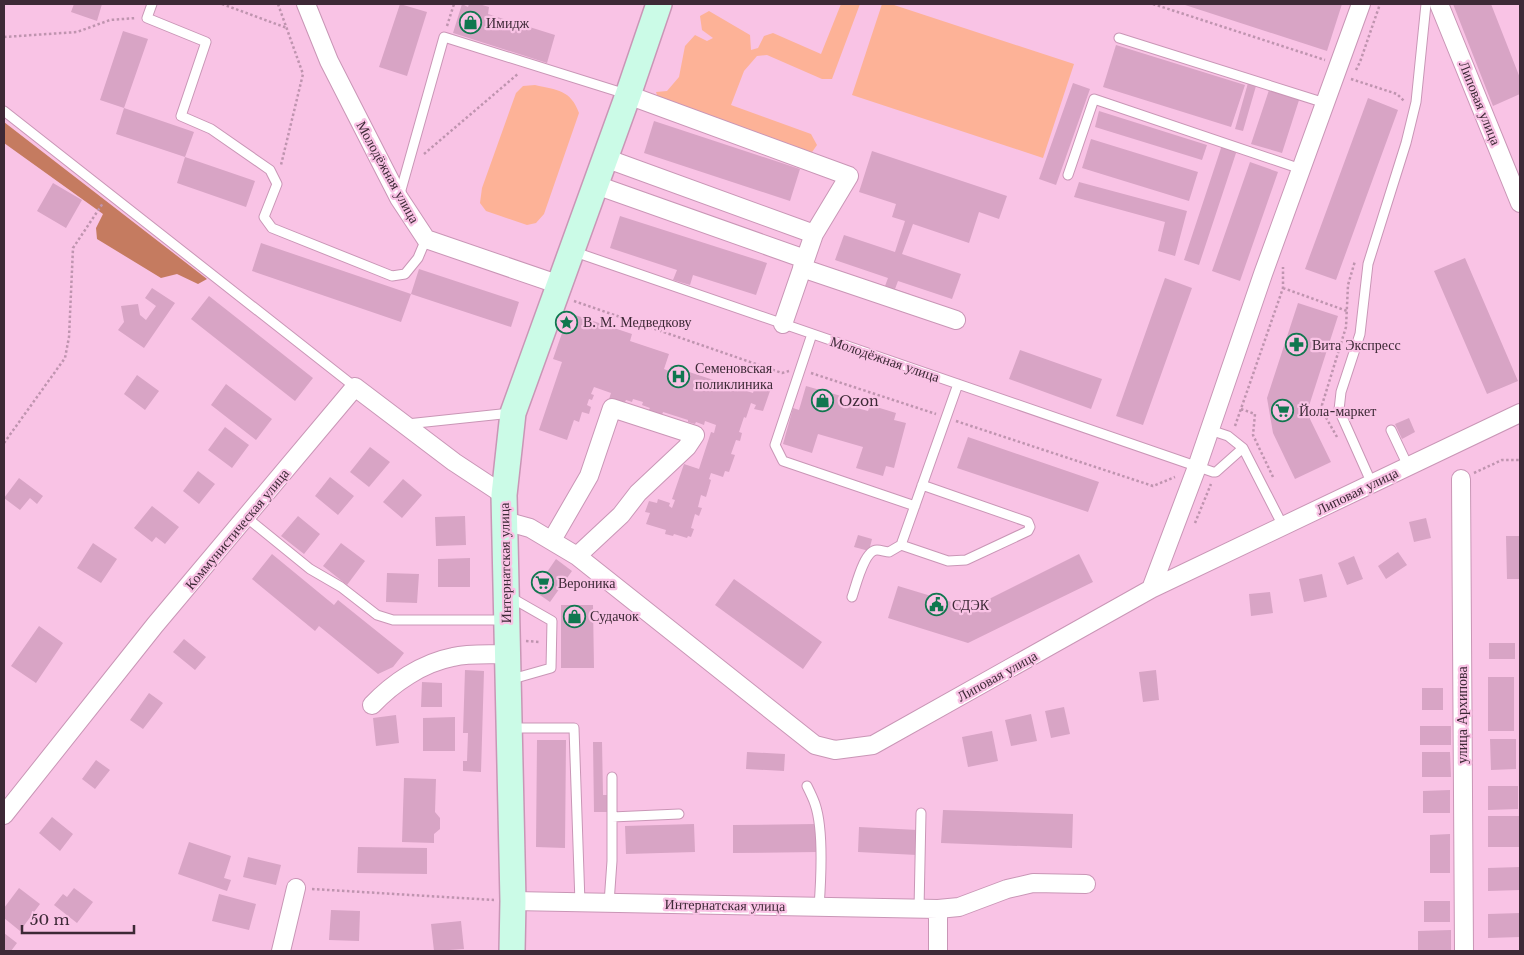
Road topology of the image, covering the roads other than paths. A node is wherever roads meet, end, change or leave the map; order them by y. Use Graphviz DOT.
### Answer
graph roads {
  1 [pos="152,4"];
  2 [pos="306,4"];
  3 [pos="659,4"];
  4 [pos="1361,4"];
  5 [pos="1426,4"];
  6 [pos="1439,4"];
  7 [pos="1119,38"];
  8 [pos="628,95"];
  9 [pos="1325,103"];
  10 [pos="4,111"];
  11 [pos="605,158"];
  12 [pos="1301,169"];
  13 [pos="1068,176"];
  14 [pos="596,185"];
  15 [pos="399,198"];
  16 [pos="1520,203"];
  17 [pos="814,234"];
  18 [pos="426,239"];
  19 [pos="572,251"];
  20 [pos="804,264"];
  21 [pos="558,290"];
  22 [pos="956,320"];
  23 [pos="784,324"];
  24 [pos="812,334"];
  25 [pos="958,384"];
  26 [pos="355,387"];
  27 [pos="513,412"];
  28 [pos="1520,413"];
  29 [pos="404,424"];
  30 [pos="1210,430"];
  31 [pos="1391,430"];
  32 [pos="1243,448"];
  33 [pos="1408,466"];
  34 [pos="1197,467"];
  35 [pos="1461,479"];
  36 [pos="1372,484"];
  37 [pos="922,485"];
  38 [pos="504,495"];
  39 [pos="915,506"];
  40 [pos="246,517"];
  41 [pos="505,521"];
  42 [pos="1283,526"];
  43 [pos="552,540"];
  44 [pos="901,545"];
  45 [pos="577,556"];
  46 [pos="1152,589"];
  47 [pos="506,594"];
  48 [pos="852,597"];
  49 [pos="507,638"];
  50 [pos="507,680"];
  51 [pos="372,706"];
  52 [pos="508,728"];
  53 [pos="612,777"];
  54 [pos="807,786"];
  55 [pos="921,813"];
  56 [pos="679,814"];
  57 [pos="4,815"];
  58 [pos="612,817"];
  59 [pos="1086,884"];
  60 [pos="296,888"];
  61 [pos="513,901"];
  62 [pos="580,903"];
  63 [pos="609,903"];
  64 [pos="819,907"];
  65 [pos="919,909"];
  66 [pos="938,909"];
  67 [pos="281,951"];
  68 [pos="512,951"];
  69 [pos="938,951"];
  70 [pos="1464,951"];
  1 -- 18 [label="lane"];
  2 -- 15 [label="street, Молодёжная улица"];
  3 -- 8 [label="street, Интернатская улица"];
  4 -- 9 [label="street"];
  5 -- 36 [label="lane"];
  6 -- 16 [label="street, Липовая улица"];
  7 -- 9 [label="lane"];
  8 -- 11 [label="street, Интернатская улица"];
  8 -- 15 [label="lane"];
  8 -- 17 [label="street"];
  9 -- 12 [label="street"];
  10 -- 26 [label="lane"];
  11 -- 14 [label="street, Интернатская улица"];
  11 -- 17 [label="street"];
  12 -- 13 [label="lane"];
  12 -- 30 [label="street"];
  14 -- 19 [label="street, Интернатская улица"];
  14 -- 20 [label="street"];
  15 -- 18 [label="street, Молодёжная улица"];
  17 -- 20 [label="street"];
  18 -- 21 [label="street, Молодёжная улица"];
  19 -- 21 [label="street, Интернатская улица"];
  19 -- 23 [label="lane, Молодёжная улица"];
  20 -- 22 [label="street"];
  20 -- 23 [label="street"];
  21 -- 27 [label="street, Интернатская улица"];
  23 -- 24 [label="lane, Молодёжная улица"];
  24 -- 25 [label="lane, Молодёжная улица"];
  24 -- 39 [label="lane"];
  25 -- 34 [label="lane, Молодёжная улица"];
  25 -- 37 [label="lane"];
  26 -- 29 [label="street"];
  26 -- 40 [label="street, Коммунистическая улица"];
  27 -- 29 [label="lane"];
  27 -- 38 [label="street, Интернатская улица"];
  28 -- 33 [label="street, Липовая улица"];
  29 -- 38 [label="street"];
  30 -- 32 [label="lane"];
  30 -- 34 [label="street"];
  31 -- 33 [label="lane"];
  32 -- 34 [label="lane, Молодёжная улица"];
  32 -- 42 [label="lane"];
  33 -- 36 [label="street, Липовая улица"];
  34 -- 46 [label="street"];
  35 -- 70 [label="street, улица Архипова"];
  36 -- 42 [label="street, Липовая улица"];
  37 -- 39 [label="lane"];
  37 -- 44 [label="lane"];
  38 -- 41 [label="street, Интернатская улица"];
  39 -- 44 [label="lane"];
  40 -- 49 [label="lane"];
  40 -- 57 [label="street, Коммунистическая улица"];
  41 -- 43 [label="street, Липовая улица"];
  41 -- 47 [label="street, Интернатская улица"];
  42 -- 46 [label="street, Липовая улица"];
  43 -- 45 [label="street, Липовая улица"];
  43 -- 45 [label="street"];
  44 -- 48 [label="lane"];
  45 -- 46 [label="street, Липовая улица"];
  47 -- 49 [label="street, Интернатская улица"];
  47 -- 50 [label="lane"];
  49 -- 50 [label="street, Интернатская улица"];
  49 -- 51 [label="street"];
  50 -- 52 [label="street, Интернатская улица"];
  52 -- 61 [label="street, Интернатская улица"];
  52 -- 62 [label="lane"];
  53 -- 58 [label="lane"];
  54 -- 64 [label="lane"];
  55 -- 65 [label="lane"];
  56 -- 58 [label="lane"];
  58 -- 63 [label="lane"];
  59 -- 66 [label="street, Интернатская улица"];
  60 -- 67 [label="street"];
  61 -- 62 [label="street, Интернатская улица"];
  61 -- 68 [label="street, Интернатская улица"];
  62 -- 63 [label="street, Интернатская улица"];
  63 -- 64 [label="street, Интернатская улица"];
  64 -- 65 [label="street, Интернатская улица"];
  65 -- 66 [label="street, Интернатская улица"];
  66 -- 69 [label="street"];
}
